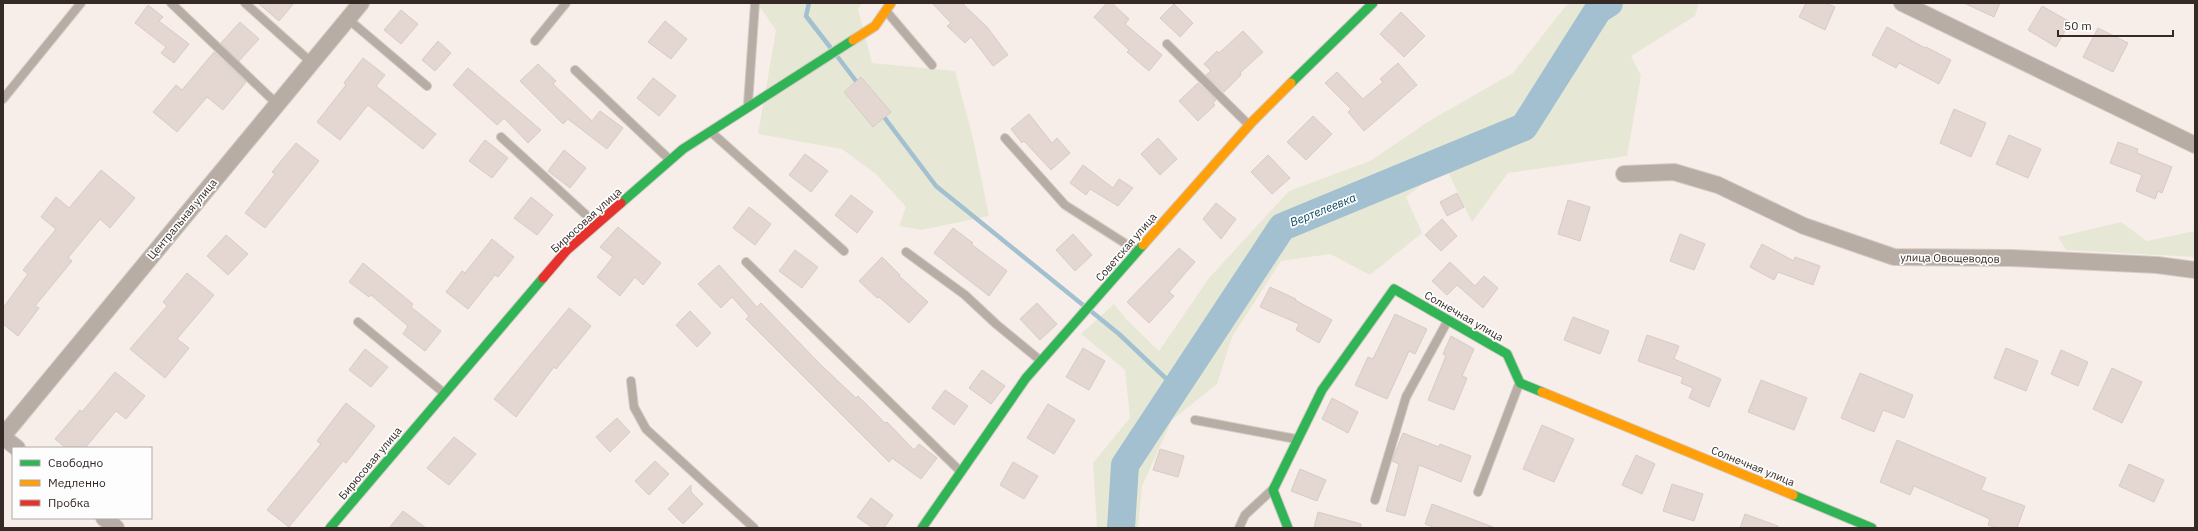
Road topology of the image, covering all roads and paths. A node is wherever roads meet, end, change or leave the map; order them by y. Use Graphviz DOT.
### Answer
graph roads {
  1 [pos="81,3"];
  2 [pos="171,3"];
  3 [pos="245,3"];
  4 [pos="361,3"];
  5 [pos="566,3"];
  6 [pos="755,3"];
  7 [pos="1373,3"];
  8 [pos="1902,3"];
  9 [pos="888,7"];
  10 [pos="348,19"];
  11 [pos="534,41"];
  12 [pos="1167,44"];
  13 [pos="312,63"];
  14 [pos="932,64"];
  15 [pos="576,70"];
  16 [pos="428,86"];
  17 [pos="3,99"];
  18 [pos="278,104"];
  19 [pos="748,108"];
  20 [pos="1249,126"];
  21 [pos="710,132"];
  22 [pos="500,137"];
  23 [pos="1005,138"];
  24 [pos="2195,145"];
  25 [pos="670,160"];
  26 [pos="1624,174"];
  27 [pos="596,225"];
  28 [pos="844,251"];
  29 [pos="1138,251"];
  30 [pos="906,252"];
  31 [pos="746,262"];
  32 [pos="2195,270"];
  33 [pos="1448,320"];
  34 [pos="358,322"];
  35 [pos="1041,361"];
  36 [pos="631,381"];
  37 [pos="1520,384"];
  38 [pos="445,393"];
  39 [pos="1195,420"];
  40 [pos="3,436"];
  41 [pos="1298,439"];
  42 [pos="16,447"];
  43 [pos="960,471"];
  44 [pos="1273,490"];
  45 [pos="1478,492"];
  46 [pos="1376,500"];
  47 [pos="105,519"];
  48 [pos="116,528"];
  49 [pos="330,528"];
  50 [pos="754,528"];
  51 [pos="922,528"];
  52 [pos="1239,528"];
  53 [pos="1288,528"];
  54 [pos="1872,528"];
  1 -- 17 [label="lane"];
  2 -- 18 [label="lane"];
  3 -- 13 [label="lane"];
  4 -- 10 [label="street, Центральная улица"];
  5 -- 11 [label="lane"];
  6 -- 19 [label="lane"];
  7 -- 20 [label="street, Советская улица"];
  8 -- 24 [label="street"];
  9 -- 14 [label="lane"];
  9 -- 19 [label="street, Бирюсовая улица"];
  10 -- 13 [label="street, Центральная улица"];
  10 -- 16 [label="lane"];
  12 -- 20 [label="lane"];
  13 -- 18 [label="street, Центральная улица"];
  15 -- 25 [label="lane"];
  18 -- 40 [label="street, Центральная улица"];
  19 -- 21 [label="street, Бирюсовая улица"];
  20 -- 29 [label="street, Советская улица"];
  21 -- 25 [label="street, Бирюсовая улица"];
  21 -- 28 [label="lane"];
  22 -- 27 [label="lane"];
  23 -- 29 [label="lane"];
  25 -- 27 [label="street, Бирюсовая улица"];
  26 -- 32 [label="street, улица Овощеводов"];
  27 -- 38 [label="street, Бирюсовая улица"];
  29 -- 35 [label="street, Советская улица"];
  30 -- 35 [label="lane"];
  31 -- 43 [label="lane"];
  33 -- 37 [label="street, Солнечная улица"];
  33 -- 41 [label="street, Солнечная улица"];
  33 -- 46 [label="lane"];
  34 -- 38 [label="lane"];
  35 -- 43 [label="street, Советская улица"];
  36 -- 50 [label="lane"];
  37 -- 45 [label="lane"];
  37 -- 54 [label="street, Солнечная улица"];
  38 -- 49 [label="street, Бирюсовая улица"];
  39 -- 41 [label="lane"];
  40 -- 42 [label="street"];
  41 -- 44 [label="street, Солнечная улица"];
  43 -- 51 [label="street, Советская улица"];
  44 -- 52 [label="lane"];
  44 -- 53 [label="street"];
  47 -- 48 [label="street"];
}
